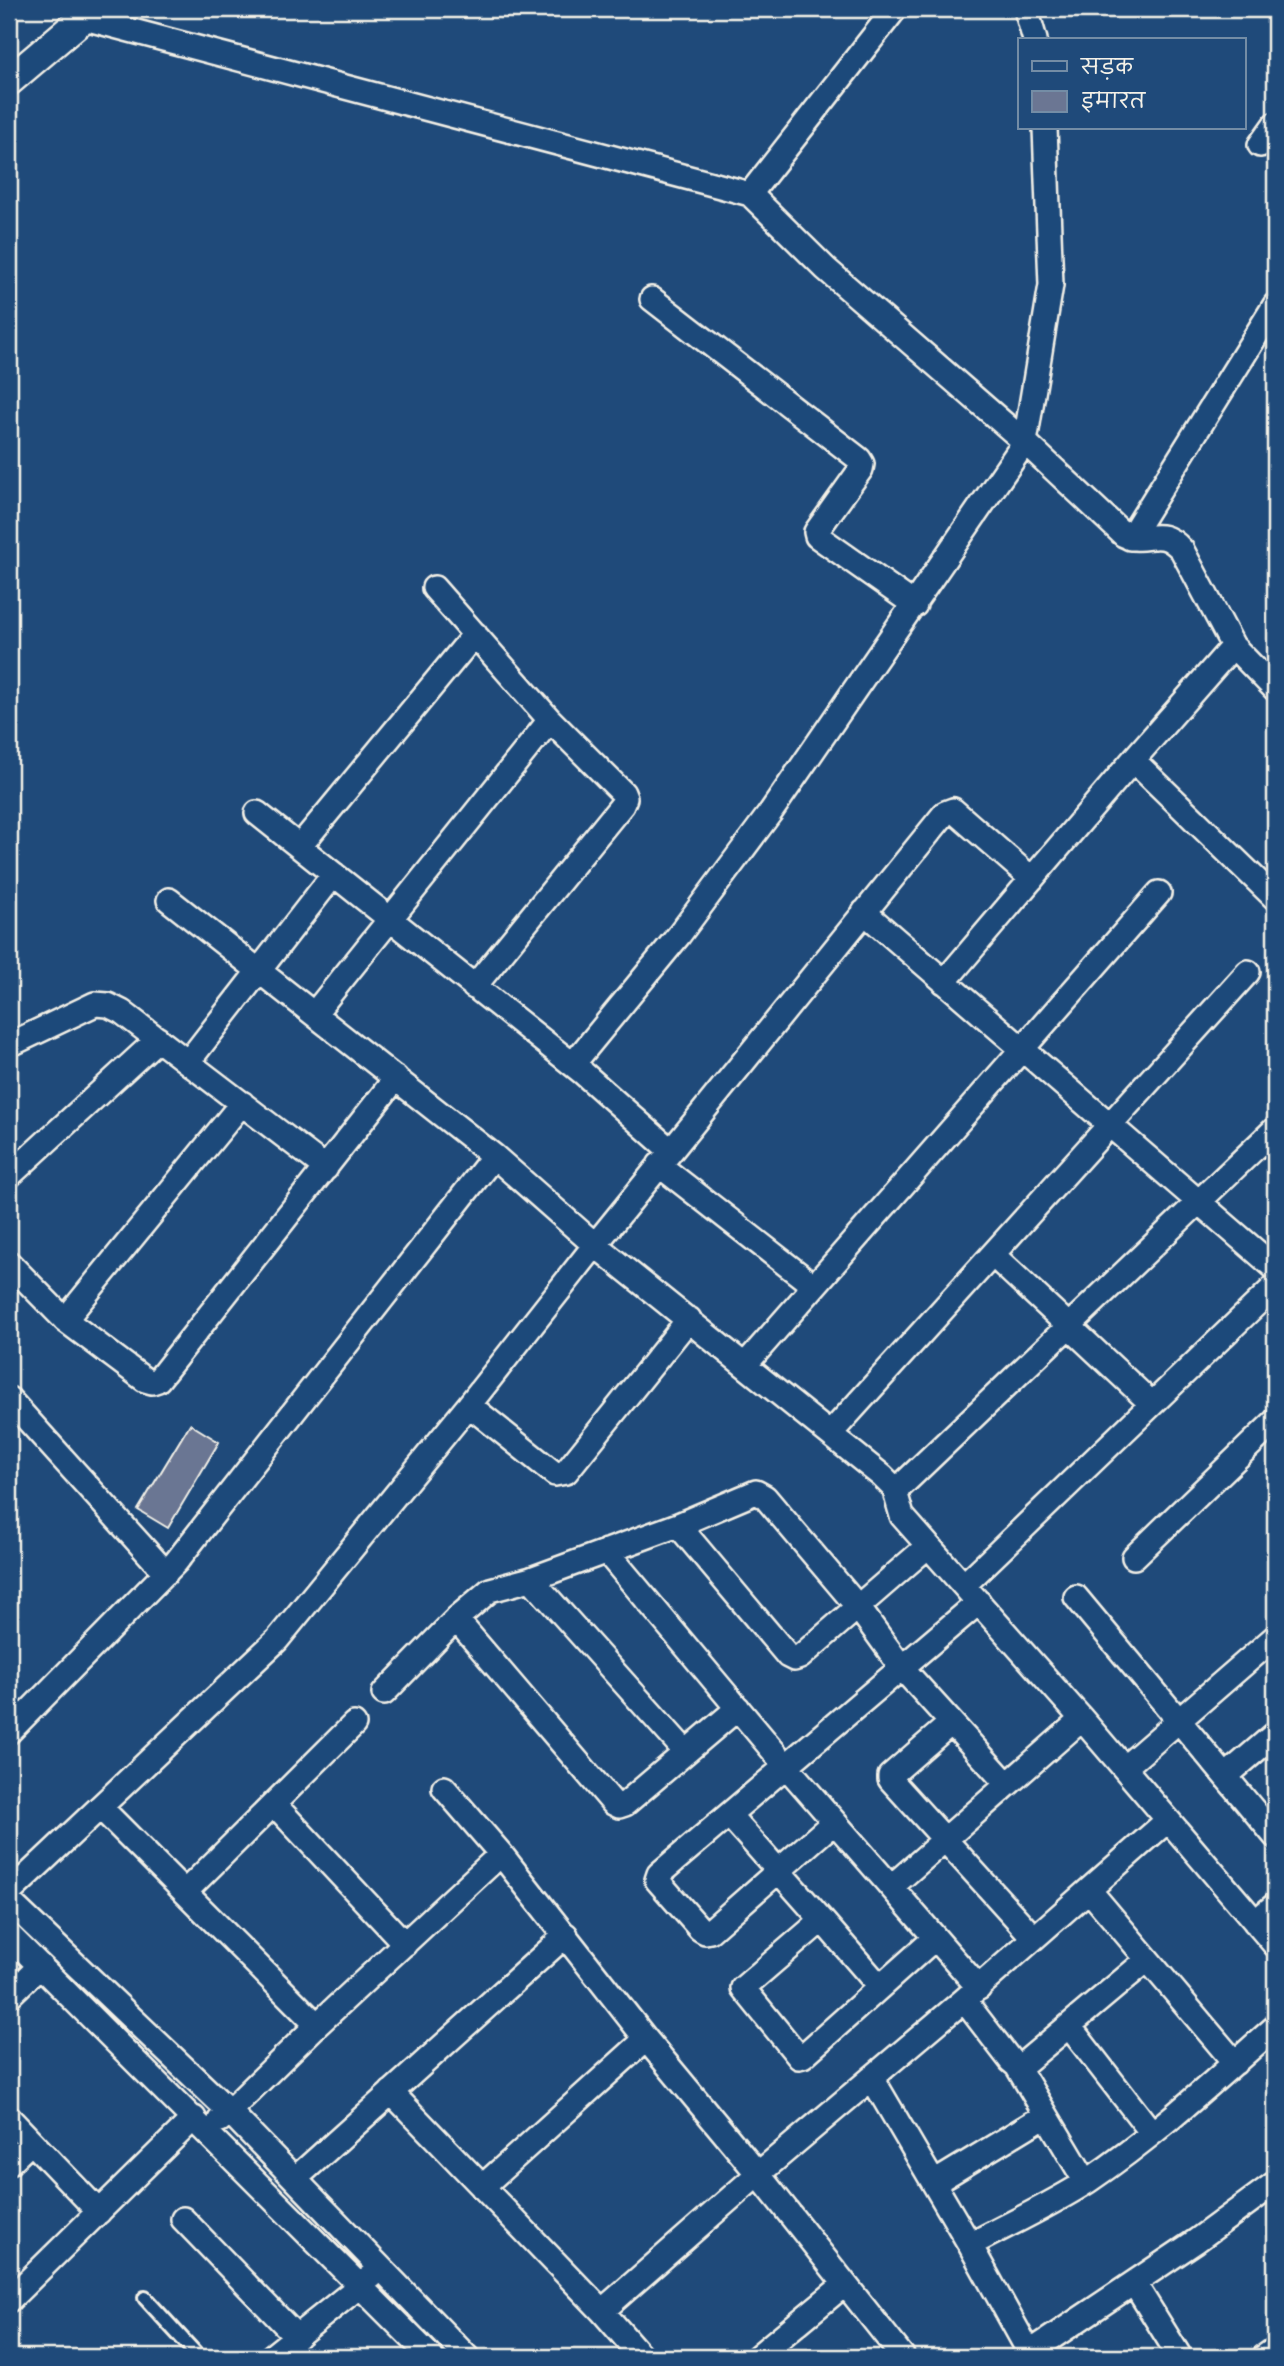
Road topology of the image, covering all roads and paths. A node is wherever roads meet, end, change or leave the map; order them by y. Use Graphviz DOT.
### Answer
graph roads {
  1 [pos="895,9"];
  2 [pos="1026,9"];
  3 [pos="89,13"];
  4 [pos="1034,38"];
  5 [pos="9,82"];
  6 [pos="1275,124"];
  7 [pos="1045,130"];
  8 [pos="1260,145"];
  9 [pos="750,194"];
  10 [pos="652,299"];
  11 [pos="1275,306"];
  12 [pos="1026,442"];
  13 [pos="1130,538"];
  14 [pos="433,588"];
  15 [pos="915,605"];
  16 [pos="475,634"];
  17 [pos="1233,646"];
  18 [pos="1275,690"];
  19 [pos="550,720"];
  20 [pos="1133,760"];
  21 [pos="257,813"];
  22 [pos="300,846"];
  23 [pos="334,874"];
  24 [pos="1032,879"];
  25 [pos="1159,893"];
  26 [pos="1275,898"];
  27 [pos="169,900"];
  28 [pos="864,912"];
  29 [pos="392,919"];
  30 [pos="260,971"];
  31 [pos="1248,972"];
  32 [pos="944,982"];
  33 [pos="474,986"];
  34 [pos="314,1014"];
  35 [pos="158,1039"];
  36 [pos="9,1045"];
  37 [pos="1023,1050"];
  38 [pos="188,1062"];
  39 [pos="582,1072"];
  40 [pos="396,1078"];
  41 [pos="242,1104"];
  42 [pos="1111,1125"];
  43 [pos="1275,1129"];
  44 [pos="494,1156"];
  45 [pos="665,1158"];
  46 [pos="326,1168"];
  47 [pos="9,1176"];
  48 [pos="1200,1203"];
  49 [pos="595,1245"];
  50 [pos="993,1255"];
  51 [pos="9,1263"];
  52 [pos="1275,1268"];
  53 [pos="814,1286"];
  54 [pos="1275,1286"];
  55 [pos="689,1319"];
  56 [pos="65,1320"];
  57 [pos="1069,1328"];
  58 [pos="745,1365"];
  59 [pos="9,1399"];
  60 [pos="1152,1404"];
  61 [pos="470,1405"];
  62 [pos="1275,1421"];
  63 [pos="830,1434"];
  64 [pos="896,1495"];
  65 [pos="678,1525"];
  66 [pos="928,1546"];
  67 [pos="607,1551"];
  68 [pos="1135,1557"];
  69 [pos="166,1573"];
  70 [pos="531,1580"];
  71 [pos="971,1594"];
  72 [pos="1076,1597"];
  73 [pos="858,1607"];
  74 [pos="456,1619"];
  75 [pos="1275,1637"];
  76 [pos="902,1668"];
  77 [pos="384,1693"];
  78 [pos="737,1708"];
  79 [pos="1082,1719"];
  80 [pos="1179,1720"];
  81 [pos="951,1723"];
  82 [pos="354,1724"];
  83 [pos="9,1732"];
  84 [pos="1275,1734"];
  85 [pos="685,1751"];
  86 [pos="786,1766"];
  87 [pos="1124,1768"];
  88 [pos="1226,1776"];
  89 [pos="1007,1784"];
  90 [pos="443,1788"];
  91 [pos="274,1804"];
  92 [pos="100,1807"];
  93 [pos="729,1815"];
  94 [pos="1168,1820"];
  95 [pos="834,1822"];
  96 [pos="1275,1836"];
  97 [pos="944,1840"];
  98 [pos="501,1854"];
  99 [pos="778,1871"];
  100 [pos="891,1887"];
  101 [pos="1089,1890"];
  102 [pos="185,1892"];
  103 [pos="9,1893"];
  104 [pos="9,1901"];
  105 [pos="1275,1905"];
  106 [pos="822,1920"];
  107 [pos="1255,1922"];
  108 [pos="9,1935"];
  109 [pos="566,1935"];
  110 [pos="935,1938"];
  111 [pos="1034,1938"];
  112 [pos="405,1944"];
  113 [pos="1275,1945"];
  114 [pos="1147,1960"];
  115 [pos="40,1966"];
  116 [pos="880,1987"];
  117 [pos="971,1994"];
  118 [pos="9,1996"];
  119 [pos="317,2025"];
  120 [pos="1069,2026"];
  121 [pos="1275,2028"];
  122 [pos="646,2039"];
  123 [pos="1234,2063"];
  124 [pos="1017,2066"];
  125 [pos="873,2078"];
  126 [pos="391,2092"];
  127 [pos="229,2111"];
  128 [pos="1046,2115"];
  129 [pos="9,2118"];
  130 [pos="201,2125"];
  131 [pos="1152,2133"];
  132 [pos="31,2142"];
  133 [pos="9,2164"];
  134 [pos="758,2175"];
  135 [pos="296,2178"];
  136 [pos="1086,2182"];
  137 [pos="934,2183"];
  138 [pos="1275,2183"];
  139 [pos="482,2187"];
  140 [pos="99,2212"];
  141 [pos="183,2219"];
  142 [pos="970,2245"];
  143 [pos="382,2268"];
  144 [pos="1134,2283"];
  145 [pos="845,2284"];
  146 [pos="361,2285"];
  147 [pos="145,2298"];
  148 [pos="9,2300"];
  149 [pos="602,2311"];
  150 [pos="297,2337"];
  151 [pos="1275,2348"];
  152 [pos="1028,2356"];
  153 [pos="199,2357"];
  154 [pos="271,2357"];
  155 [pos="431,2357"];
  156 [pos="467,2357"];
  157 [pos="642,2357"];
  158 [pos="757,2357"];
  159 [pos="903,2357"];
  160 [pos="1180,2357"];
  161 [pos="1264,2357"];
  1 -- 9 [label="street"];
  2 -- 4 [label="street"];
  3 -- 5 [label="street"];
  3 -- 9 [label="street"];
  6 -- 8 [label="street"];
  7 -- 12 [label="street"];
  9 -- 12 [label="street"];
  10 -- 15 [label="street"];
  11 -- 13 [label="street"];
  12 -- 13 [label="street"];
  12 -- 15 [label="street"];
  13 -- 17 [label="street"];
  14 -- 16 [label="street"];
  15 -- 39 [label="street"];
  16 -- 19 [label="street"];
  16 -- 22 [label="street"];
  17 -- 18 [label="street"];
  17 -- 20 [label="street"];
  19 -- 29 [label="street"];
  19 -- 33 [label="street"];
  20 -- 24 [label="street"];
  20 -- 26 [label="street"];
  21 -- 22 [label="street"];
  22 -- 23 [label="street"];
  23 -- 29 [label="street"];
  23 -- 30 [label="street"];
  24 -- 28 [label="street"];
  24 -- 32 [label="street"];
  25 -- 37 [label="street"];
  27 -- 30 [label="street"];
  28 -- 32 [label="street"];
  28 -- 45 [label="street"];
  29 -- 33 [label="street"];
  29 -- 34 [label="street"];
  30 -- 34 [label="street"];
  30 -- 38 [label="street"];
  31 -- 42 [label="street"];
  32 -- 37 [label="street"];
  33 -- 39 [label="street"];
  34 -- 40 [label="street"];
  35 -- 36 [label="street"];
  35 -- 38 [label="street"];
  35 -- 47 [label="street"];
  37 -- 42 [label="street"];
  37 -- 53 [label="street"];
  38 -- 41 [label="street"];
  39 -- 45 [label="street"];
  40 -- 44 [label="street"];
  40 -- 46 [label="street"];
  41 -- 46 [label="street"];
  41 -- 56 [label="street"];
  42 -- 48 [label="street"];
  42 -- 50 [label="street"];
  43 -- 48 [label="street"];
  44 -- 49 [label="street"];
  44 -- 69 [label="street"];
  45 -- 49 [label="street"];
  45 -- 53 [label="street"];
  46 -- 56 [label="street"];
  48 -- 52 [label="street"];
  48 -- 57 [label="street"];
  49 -- 55 [label="street"];
  49 -- 61 [label="street"];
  50 -- 57 [label="street"];
  50 -- 63 [label="street"];
  51 -- 56 [label="street"];
  53 -- 58 [label="street"];
  54 -- 60 [label="street"];
  55 -- 58 [label="street"];
  55 -- 61 [label="street"];
  57 -- 60 [label="street"];
  57 -- 64 [label="street"];
  58 -- 63 [label="street"];
  59 -- 69 [label="street"];
  60 -- 71 [label="street"];
  61 -- 92 [label="street"];
  62 -- 68 [label="street"];
  63 -- 64 [label="street"];
  64 -- 66 [label="street"];
  65 -- 67 [label="street"];
  65 -- 73 [label="street"];
  65 -- 73 [label="street"];
  66 -- 71 [label="street"];
  66 -- 73 [label="street"];
  67 -- 70 [label="street"];
  67 -- 78 [label="street"];
  69 -- 83 [label="street"];
  70 -- 74 [label="street"];
  70 -- 85 [label="street"];
  71 -- 76 [label="street"];
  71 -- 79 [label="street"];
  72 -- 80 [label="street"];
  73 -- 76 [label="street"];
  74 -- 77 [label="street"];
  74 -- 85 [label="street"];
  75 -- 80 [label="street"];
  76 -- 81 [label="street"];
  76 -- 86 [label="street"];
  78 -- 85 [label="street"];
  78 -- 86 [label="street"];
  79 -- 87 [label="street"];
  79 -- 89 [label="street"];
  80 -- 87 [label="street"];
  80 -- 88 [label="street"];
  81 -- 89 [label="street"];
  81 -- 97 [label="street"];
  82 -- 91 [label="street"];
  84 -- 88 [label="street"];
  86 -- 93 [label="street"];
  86 -- 95 [label="street"];
  87 -- 94 [label="street"];
  88 -- 96 [label="street"];
  89 -- 97 [label="street"];
  90 -- 98 [label="street"];
  91 -- 102 [label="street"];
  91 -- 112 [label="street"];
  92 -- 102 [label="street"];
  92 -- 103 [label="street"];
  93 -- 99 [label="street"];
  93 -- 99 [label="street"];
  94 -- 101 [label="street"];
  94 -- 107 [label="street"];
  95 -- 99 [label="street"];
  95 -- 100 [label="street"];
  97 -- 100 [label="street"];
  97 -- 111 [label="street"];
  98 -- 109 [label="street"];
  98 -- 112 [label="street"];
  99 -- 106 [label="street"];
  100 -- 110 [label="street"];
  101 -- 111 [label="street"];
  101 -- 114 [label="street"];
  102 -- 119 [label="street"];
  104 -- 127 [label="street"];
  105 -- 107 [label="street"];
  106 -- 116 [label="street"];
  106 -- 116 [label="street"];
  107 -- 113 [label="street"];
  108 -- 115 [label="street"];
  109 -- 122 [label="street"];
  109 -- 126 [label="street"];
  110 -- 116 [label="street"];
  110 -- 117 [label="street"];
  111 -- 117 [label="street"];
  112 -- 119 [label="street"];
  114 -- 120 [label="street"];
  114 -- 123 [label="street"];
  115 -- 118 [label="street"];
  115 -- 130 [label="street"];
  117 -- 124 [label="street"];
  117 -- 125 [label="street"];
  119 -- 127 [label="street"];
  120 -- 124 [label="street"];
  120 -- 131 [label="street"];
  121 -- 123 [label="street"];
  122 -- 134 [label="street"];
  122 -- 139 [label="street"];
  123 -- 131 [label="street"];
  124 -- 128 [label="street"];
  125 -- 134 [label="street"];
  125 -- 137 [label="street"];
  126 -- 135 [label="street"];
  126 -- 139 [label="street"];
  127 -- 130 [label="street"];
  127 -- 135 [label="street"];
  128 -- 136 [label="street"];
  128 -- 137 [label="street"];
  129 -- 132 [label="street"];
  130 -- 140 [label="street"];
  130 -- 146 [label="street"];
  131 -- 136 [label="street"];
  132 -- 133 [label="street"];
  132 -- 140 [label="street"];
  134 -- 145 [label="street"];
  134 -- 149 [label="street"];
  135 -- 143 [label="street"];
  136 -- 142 [label="street"];
  137 -- 142 [label="street"];
  138 -- 144 [label="street"];
  139 -- 149 [label="street"];
  140 -- 148 [label="street"];
  141 -- 150 [label="street"];
  142 -- 152 [label="street"];
  143 -- 146 [label="street"];
  143 -- 156 [label="street"];
  144 -- 152 [label="street"];
  144 -- 160 [label="street"];
  145 -- 158 [label="street"];
  145 -- 159 [label="street"];
  146 -- 150 [label="street"];
  146 -- 155 [label="street"];
  147 -- 153 [label="lane"];
  149 -- 157 [label="street"];
  150 -- 154 [label="street"];
  151 -- 161 [label="street"];
}
